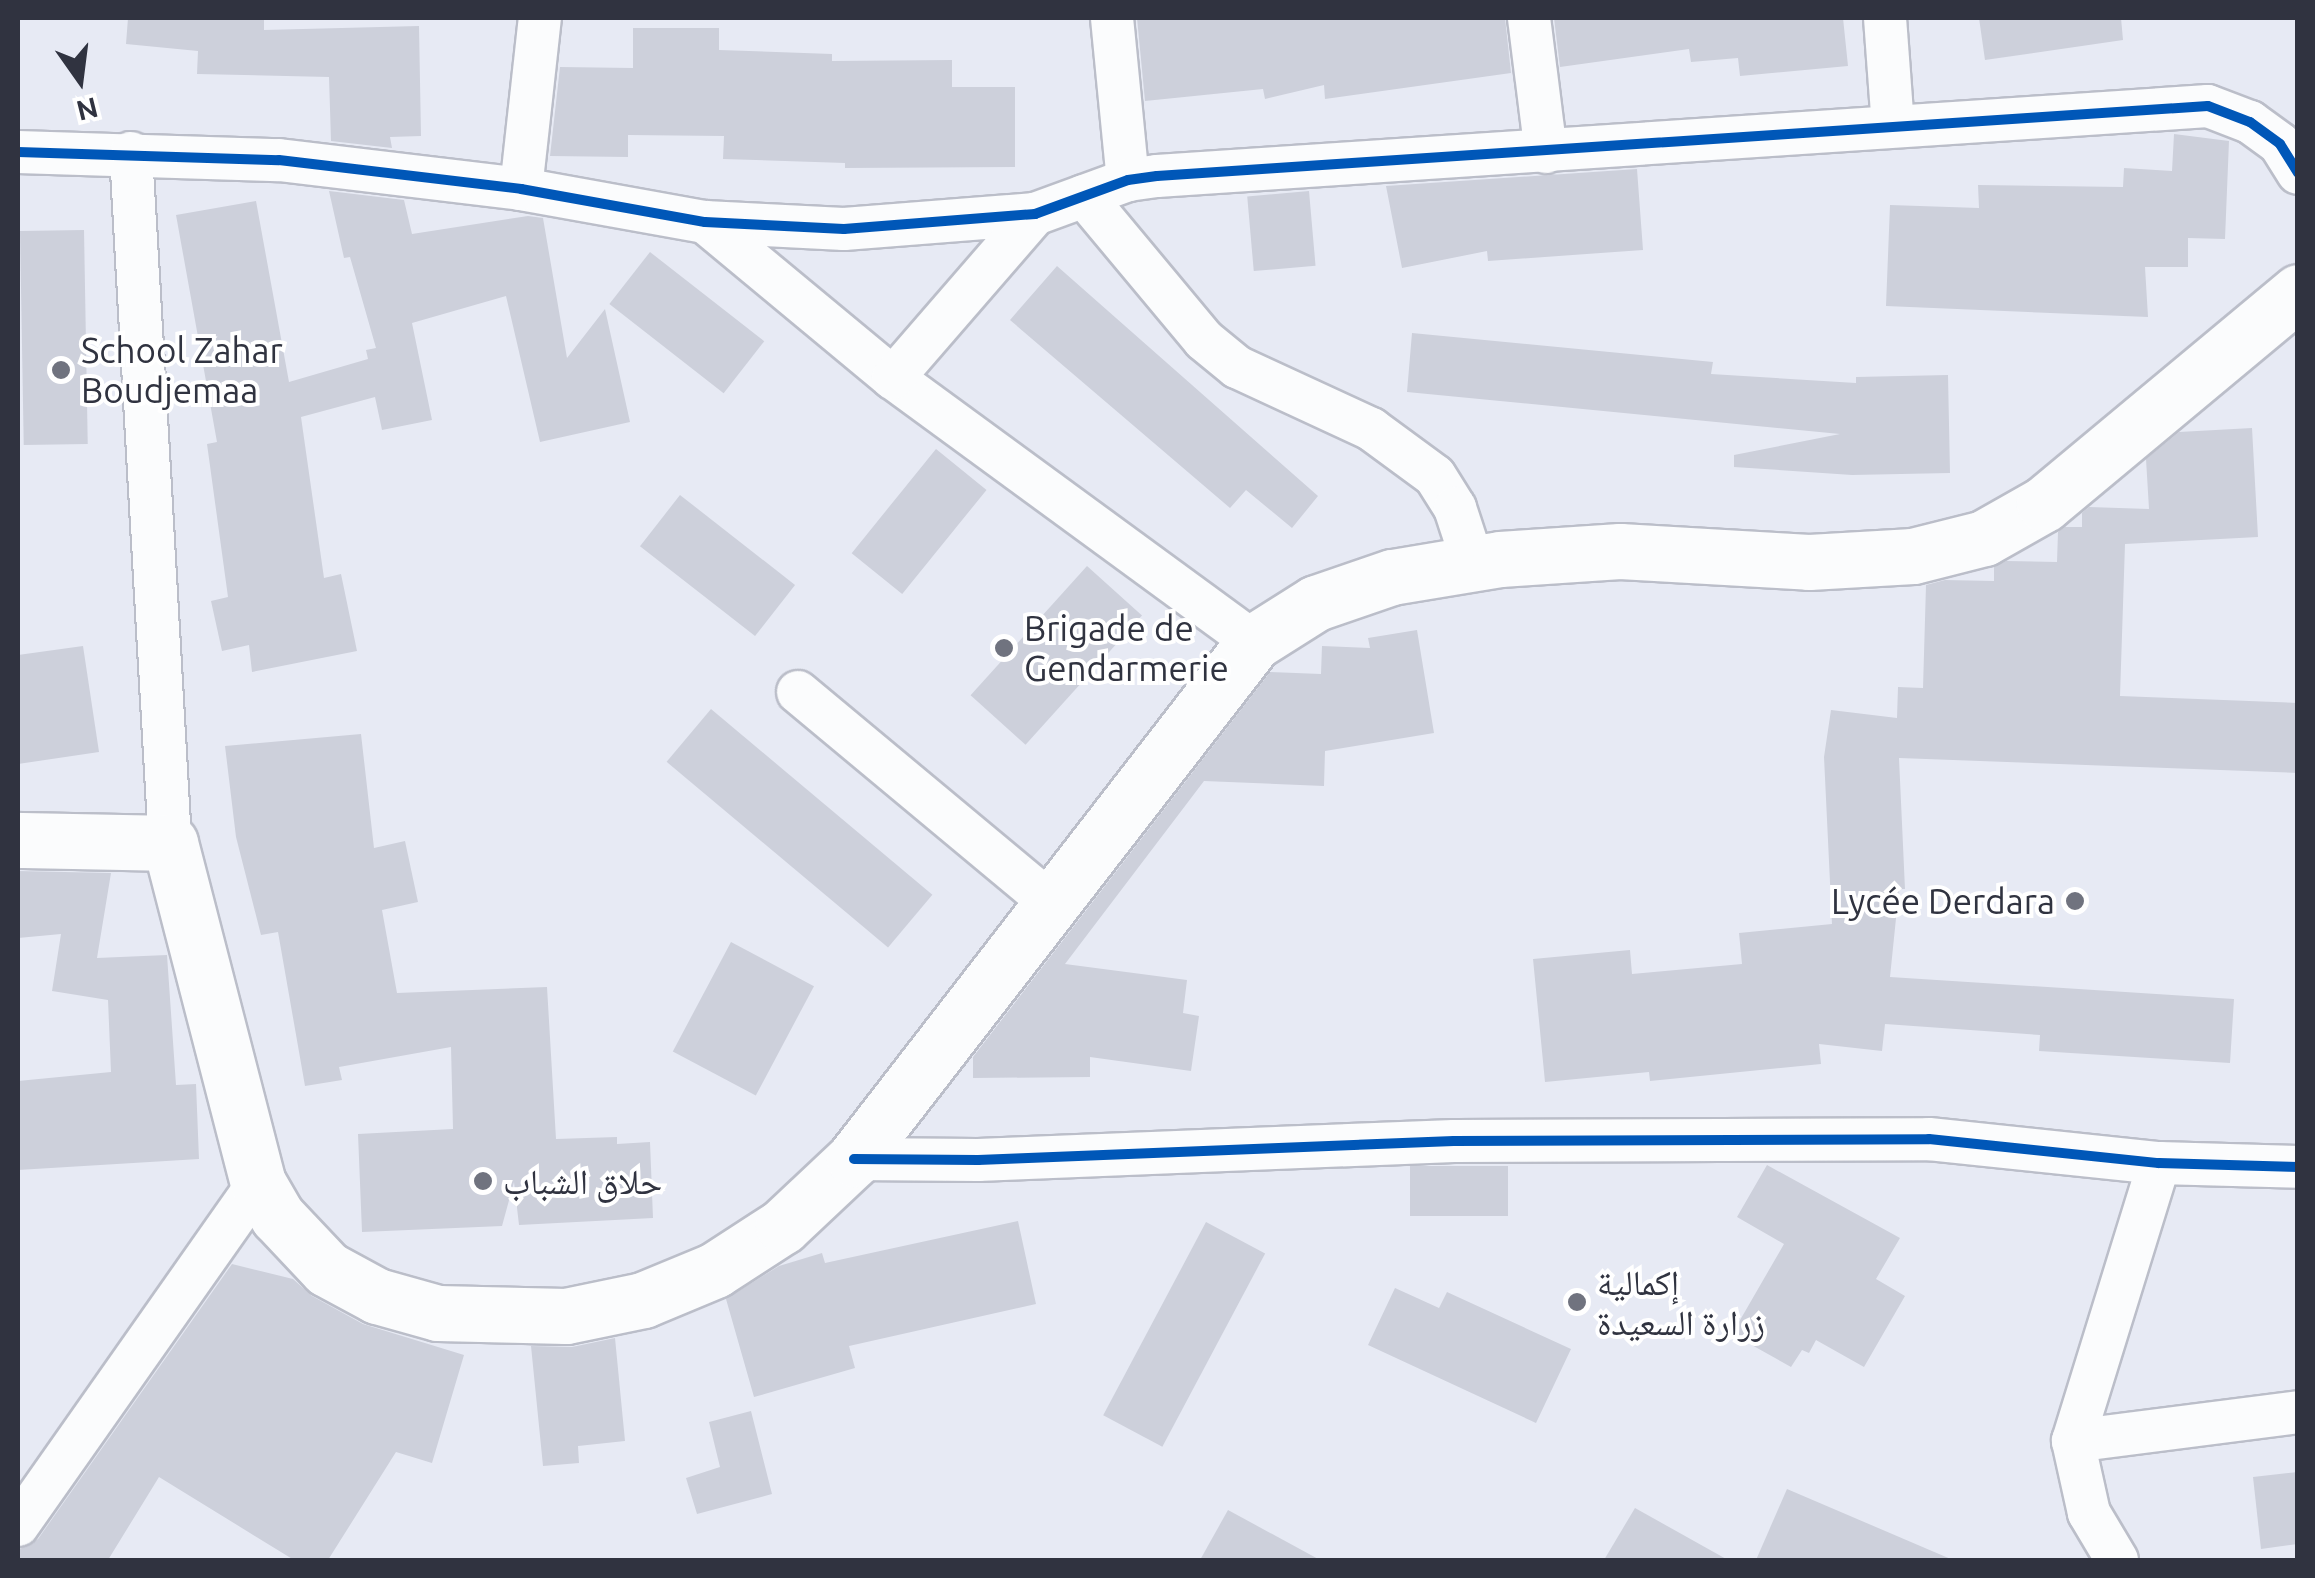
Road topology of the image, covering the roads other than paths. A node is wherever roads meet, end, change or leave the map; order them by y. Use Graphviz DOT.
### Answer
graph roads {
  1 [pos="540,18"];
  2 [pos="1112,18"];
  3 [pos="1530,18"];
  4 [pos="1885,18"];
  5 [pos="1893,126"];
  6 [pos="18,152"];
  7 [pos="1546,152"];
  8 [pos="131,153"];
  9 [pos="2298,174"];
  10 [pos="1128,180"];
  11 [pos="521,189"];
  12 [pos="1084,196"];
  13 [pos="1035,214"];
  14 [pos="705,222"];
  15 [pos="2298,292"];
  16 [pos="893,378"];
  17 [pos="1473,563"];
  18 [pos="1254,642"];
  19 [pos="798,692"];
  20 [pos="18,840"];
  21 [pos="170,843"];
  22 [pos="1051,903"];
  23 [pos="854,1159"];
  24 [pos="2159,1163"];
  25 [pos="2298,1166"];
  26 [pos="258,1183"];
  27 [pos="2298,1412"];
  28 [pos="2073,1442"];
  29 [pos="18,1525"];
  30 [pos="2118,1560"];
  1 -- 11 [label="street"];
  2 -- 10 [label="street"];
  3 -- 7 [label="street"];
  4 -- 5 [label="street"];
  5 -- 7 [label="street"];
  5 -- 9 [label="street"];
  6 -- 8 [label="street"];
  7 -- 10 [label="street"];
  8 -- 11 [label="street"];
  8 -- 21 [label="street"];
  10 -- 12 [label="street"];
  11 -- 14 [label="street"];
  12 -- 13 [label="street"];
  12 -- 17 [label="street"];
  13 -- 14 [label="street"];
  13 -- 16 [label="street"];
  14 -- 16 [label="street"];
  15 -- 17 [label="main road"];
  16 -- 18 [label="street"];
  17 -- 18 [label="main road"];
  18 -- 22 [label="main road"];
  19 -- 22 [label="street"];
  20 -- 21 [label="main road"];
  21 -- 26 [label="main road"];
  22 -- 23 [label="main road"];
  23 -- 24 [label="street"];
  23 -- 26 [label="main road"];
  24 -- 25 [label="street"];
  24 -- 28 [label="street"];
  26 -- 29 [label="street"];
  27 -- 28 [label="street"];
  28 -- 30 [label="street"];
}
